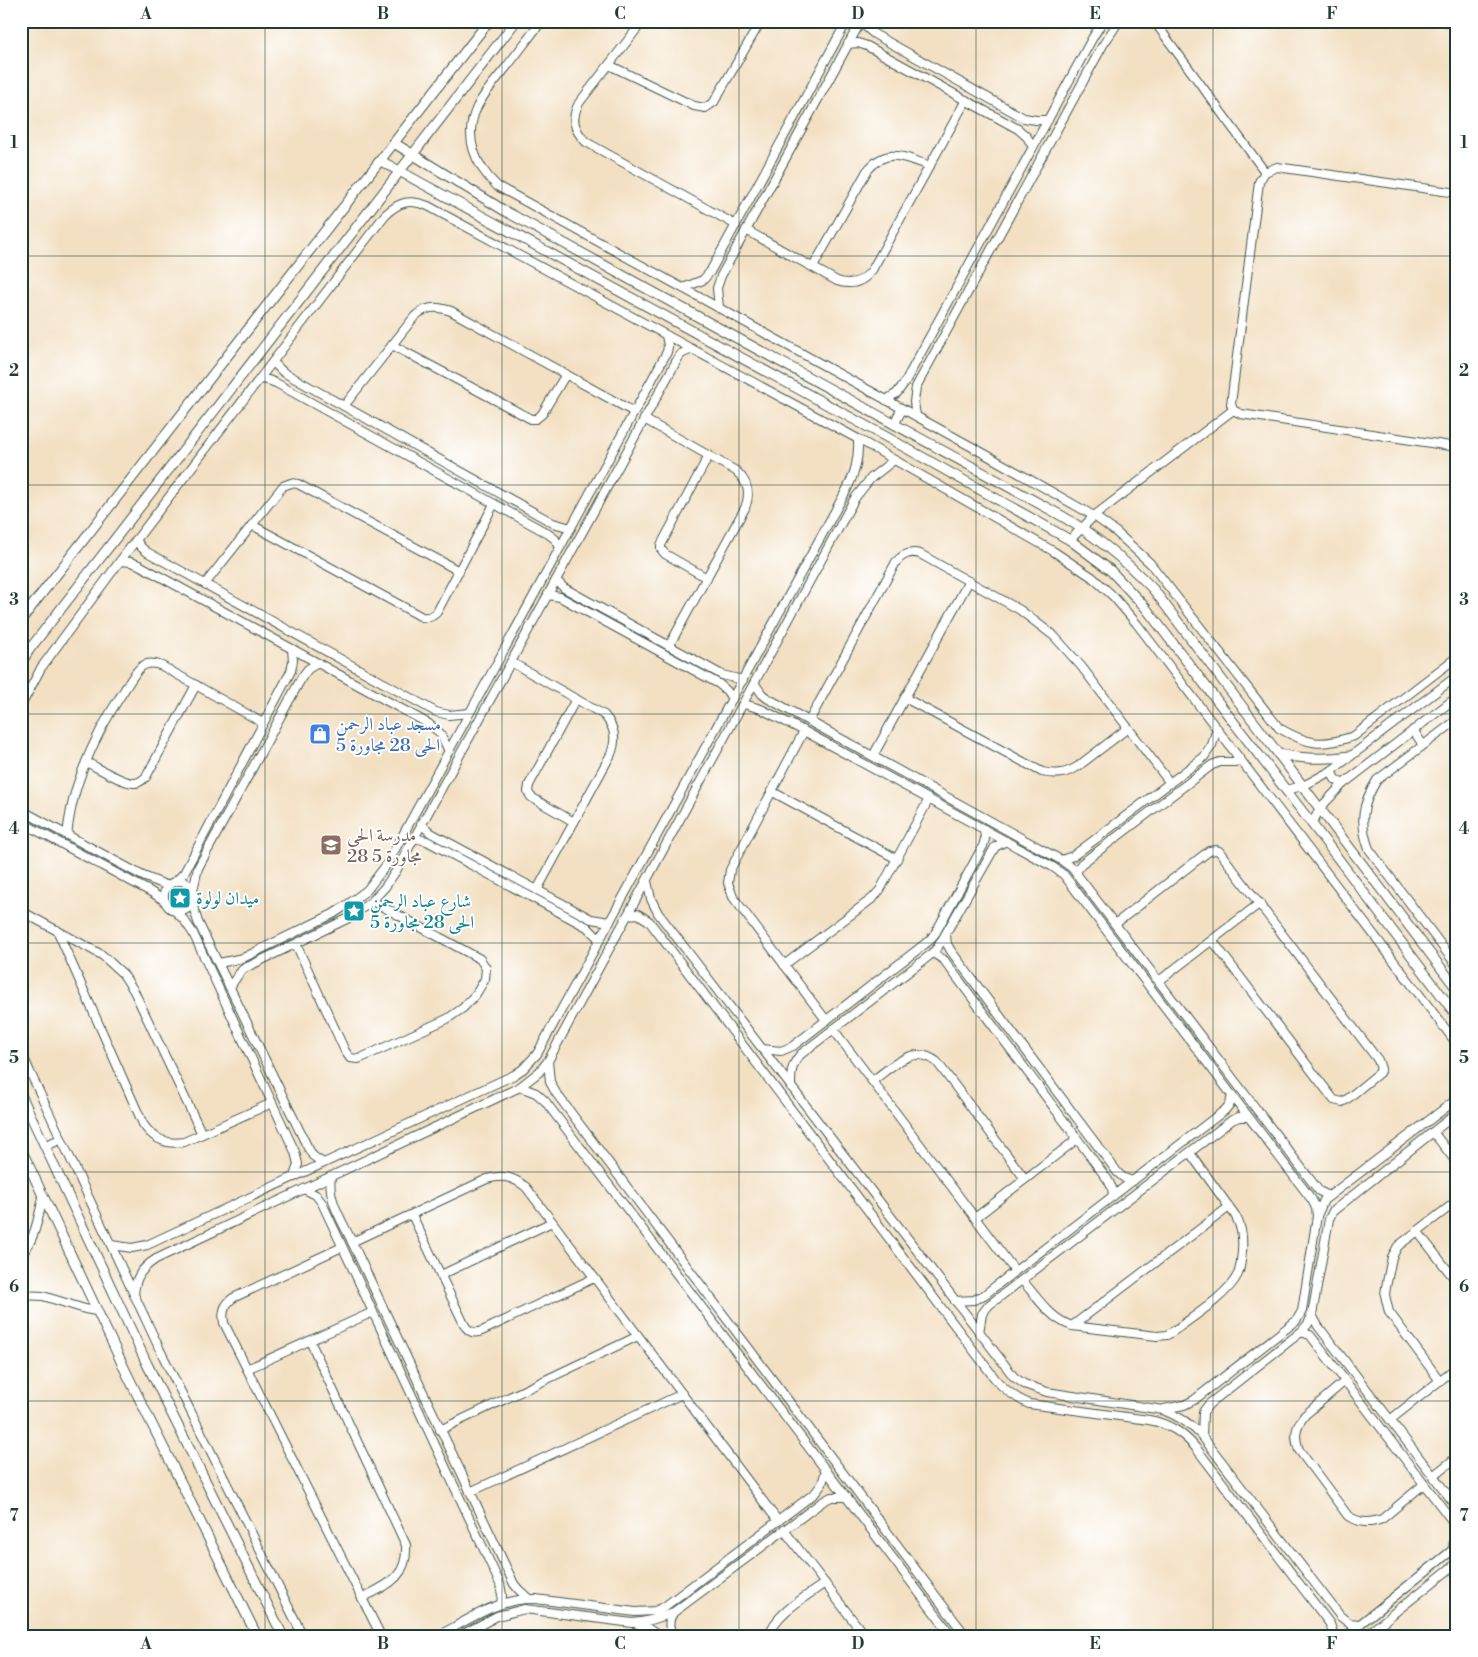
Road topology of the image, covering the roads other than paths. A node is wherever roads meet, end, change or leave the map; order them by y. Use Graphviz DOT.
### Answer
graph roads {
  1 [pos="489,21"];
  2 [pos="516,21"];
  3 [pos="542,21"];
  4 [pos="643,21"];
  5 [pos="761,21"];
  6 [pos="834,21"];
  7 [pos="862,21"];
  8 [pos="1103,21"];
  9 [pos="1119,21"];
  10 [pos="1154,21"];
  11 [pos="1443,21"];
  12 [pos="846,24"];
  13 [pos="1457,25"];
  14 [pos="848,44"];
  15 [pos="609,65"];
  16 [pos="966,100"];
  17 [pos="1048,120"];
  18 [pos="394,143"];
  19 [pos="1033,147"];
  20 [pos="411,155"];
  21 [pos="381,161"];
  22 [pos="930,166"];
  23 [pos="400,172"];
  24 [pos="1266,172"];
  25 [pos="1457,193"];
  26 [pos="505,211"];
  27 [pos="736,225"];
  28 [pos="498,226"];
  29 [pos="746,230"];
  30 [pos="813,267"];
  31 [pos="683,288"];
  32 [pos="719,308"];
  33 [pos="666,335"];
  34 [pos="392,345"];
  35 [pos="692,349"];
  36 [pos="273,362"];
  37 [pos="566,374"];
  38 [pos="260,379"];
  39 [pos="886,400"];
  40 [pos="344,406"];
  41 [pos="902,409"];
  42 [pos="1233,410"];
  43 [pos="634,412"];
  44 [pos="916,416"];
  45 [pos="644,419"];
  46 [pos="894,424"];
  47 [pos="858,440"];
  48 [pos="1457,447"];
  49 [pos="709,456"];
  50 [pos="894,460"];
  51 [pos="494,504"];
  52 [pos="1094,516"];
  53 [pos="252,525"];
  54 [pos="571,528"];
  55 [pos="1082,528"];
  56 [pos="136,540"];
  57 [pos="1070,540"];
  58 [pos="560,547"];
  59 [pos="120,561"];
  60 [pos="459,571"];
  61 [pos="707,578"];
  62 [pos="556,580"];
  63 [pos="969,581"];
  64 [pos="205,584"];
  65 [pos="548,595"];
  66 [pos="21,620"];
  67 [pos="669,646"];
  68 [pos="292,649"];
  69 [pos="25,650"];
  70 [pos="1457,657"];
  71 [pos="511,662"];
  72 [pos="21,663"];
  73 [pos="318,663"];
  74 [pos="1457,676"];
  75 [pos="743,680"];
  76 [pos="755,684"];
  77 [pos="196,685"];
  78 [pos="1457,697"];
  79 [pos="905,698"];
  80 [pos="576,699"];
  81 [pos="732,699"];
  82 [pos="773,701"];
  83 [pos="744,704"];
  84 [pos="21,706"];
  85 [pos="1393,706"];
  86 [pos="767,712"];
  87 [pos="469,713"];
  88 [pos="1402,717"];
  89 [pos="1457,720"];
  90 [pos="809,721"];
  91 [pos="263,723"];
  92 [pos="1128,728"];
  93 [pos="1217,728"];
  94 [pos="1413,730"];
  95 [pos="804,731"];
  96 [pos="1423,745"];
  97 [pos="449,751"];
  98 [pos="1278,754"];
  99 [pos="873,756"];
  100 [pos="1350,756"];
  101 [pos="86,762"];
  102 [pos="1242,762"];
  103 [pos="696,765"];
  104 [pos="708,770"];
  105 [pos="1331,771"];
  106 [pos="1170,783"];
  107 [pos="1343,784"];
  108 [pos="1303,786"];
  109 [pos="1286,790"];
  110 [pos="771,791"];
  111 [pos="929,799"];
  112 [pos="1320,808"];
  113 [pos="21,810"];
  114 [pos="21,822"];
  115 [pos="574,822"];
  116 [pos="422,824"];
  117 [pos="1312,824"];
  118 [pos="984,829"];
  119 [pos="67,835"];
  120 [pos="414,838"];
  121 [pos="1006,841"];
  122 [pos="897,860"];
  123 [pos="1061,860"];
  124 [pos="1076,873"];
  125 [pos="647,881"];
  126 [pos="172,884"];
  127 [pos="193,890"];
  128 [pos="537,890"];
  129 [pos="165,902"];
  130 [pos="372,902"];
  131 [pos="192,903"];
  132 [pos="1260,903"];
  133 [pos="174,910"];
  134 [pos="21,911"];
  135 [pos="628,915"];
  136 [pos="610,922"];
  137 [pos="1115,924"];
  138 [pos="57,930"];
  139 [pos="946,935"];
  140 [pos="600,940"];
  141 [pos="1212,940"];
  142 [pos="296,944"];
  143 [pos="933,953"];
  144 [pos="1138,953"];
  145 [pos="1129,960"];
  146 [pos="219,963"];
  147 [pos="784,965"];
  148 [pos="1457,966"];
  149 [pos="1159,981"];
  150 [pos="230,987"];
  151 [pos="1457,989"];
  152 [pos="1457,1016"];
  153 [pos="826,1020"];
  154 [pos="833,1029"];
  155 [pos="1457,1044"];
  156 [pos="762,1049"];
  157 [pos="21,1051"];
  158 [pos="548,1061"];
  159 [pos="872,1081"];
  160 [pos="520,1087"];
  161 [pos="791,1087"];
  162 [pos="21,1095"];
  163 [pos="1232,1095"];
  164 [pos="1457,1099"];
  165 [pos="272,1103"];
  166 [pos="451,1104"];
  167 [pos="1457,1113"];
  168 [pos="457,1116"];
  169 [pos="1248,1117"];
  170 [pos="1433,1132"];
  171 [pos="202,1134"];
  172 [pos="61,1139"];
  173 [pos="1077,1139"];
  174 [pos="45,1146"];
  175 [pos="21,1149"];
  176 [pos="1190,1152"];
  177 [pos="323,1163"];
  178 [pos="1457,1163"];
  179 [pos="331,1176"];
  180 [pos="294,1177"];
  181 [pos="1025,1179"];
  182 [pos="1133,1181"];
  183 [pos="304,1189"];
  184 [pos="1113,1196"];
  185 [pos="1328,1196"];
  186 [pos="43,1198"];
  187 [pos="332,1198"];
  188 [pos="1457,1201"];
  189 [pos="322,1203"];
  190 [pos="1230,1207"];
  191 [pos="412,1214"];
  192 [pos="1317,1216"];
  193 [pos="975,1218"];
  194 [pos="552,1222"];
  195 [pos="1418,1231"];
  196 [pos="352,1242"];
  197 [pos="111,1246"];
  198 [pos="342,1247"];
  199 [pos="21,1256"];
  200 [pos="1015,1271"];
  201 [pos="441,1275"];
  202 [pos="594,1278"];
  203 [pos="1022,1280"];
  204 [pos="1457,1282"];
  205 [pos="21,1295"];
  206 [pos="134,1295"];
  207 [pos="955,1301"];
  208 [pos="96,1311"];
  209 [pos="373,1312"];
  210 [pos="1312,1314"];
  211 [pos="724,1316"];
  212 [pos="714,1323"];
  213 [pos="1072,1326"];
  214 [pos="1301,1332"];
  215 [pos="979,1333"];
  216 [pos="638,1336"];
  217 [pos="310,1341"];
  218 [pos="1457,1367"];
  219 [pos="247,1369"];
  220 [pos="1345,1381"];
  221 [pos="1440,1381"];
  222 [pos="682,1394"];
  223 [pos="1100,1400"];
  224 [pos="1163,1410"];
  225 [pos="1099,1414"];
  226 [pos="1390,1420"];
  227 [pos="440,1430"];
  228 [pos="1202,1436"];
  229 [pos="1457,1457"];
  230 [pos="826,1470"];
  231 [pos="1433,1476"];
  232 [pos="1424,1484"];
  233 [pos="470,1492"];
  234 [pos="815,1493"];
  235 [pos="847,1497"];
  236 [pos="822,1502"];
  237 [pos="1457,1507"];
  238 [pos="1457,1511"];
  239 [pos="1450,1516"];
  240 [pos="778,1521"];
  241 [pos="784,1530"];
  242 [pos="1455,1548"];
  243 [pos="1457,1563"];
  244 [pos="701,1580"];
  245 [pos="824,1583"];
  246 [pos="707,1587"];
  247 [pos="930,1588"];
  248 [pos="921,1595"];
  249 [pos="1396,1595"];
  250 [pos="362,1598"];
  251 [pos="529,1599"];
  252 [pos="501,1604"];
  253 [pos="578,1605"];
  254 [pos="1404,1605"];
  255 [pos="674,1612"];
  256 [pos="576,1615"];
  257 [pos="475,1616"];
  258 [pos="632,1622"];
  259 [pos="1360,1624"];
  260 [pos="479,1625"];
  261 [pos="257,1636"];
  262 [pos="283,1636"];
  263 [pos="303,1636"];
  264 [pos="381,1636"];
  265 [pos="438,1636"];
  266 [pos="460,1636"];
  267 [pos="658,1636"];
  268 [pos="674,1636"];
  269 [pos="769,1636"];
  270 [pos="864,1636"];
  271 [pos="952,1636"];
  272 [pos="966,1636"];
  273 [pos="1334,1636"];
  274 [pos="1345,1636"];
  275 [pos="1365,1636"];
  1 -- 18 [label="street"];
  2 -- 20 [label="street"];
  3 -- 31 [label="street"];
  4 -- 15 [label="street"];
  5 -- 15 [label="street"];
  6 -- 12 [label="street"];
  7 -- 14 [label="street"];
  7 -- 17 [label="street"];
  8 -- 17 [label="street"];
  9 -- 44 [label="street"];
  10 -- 24 [label="street"];
  11 -- 13 [label="street"];
  12 -- 27 [label="street"];
  14 -- 16 [label="street"];
  14 -- 29 [label="street"];
  15 -- 27 [label="street"];
  16 -- 19 [label="street"];
  16 -- 22 [label="street"];
  17 -- 19 [label="street"];
  18 -- 20 [label="street"];
  18 -- 21 [label="street"];
  19 -- 39 [label="street"];
  20 -- 23 [label="street"];
  20 -- 26 [label="street"];
  21 -- 23 [label="street"];
  21 -- 66 [label="street"];
  22 -- 30 [label="street"];
  22 -- 30 [label="street"];
  23 -- 28 [label="street"];
  23 -- 69 [label="street"];
  24 -- 25 [label="street"];
  24 -- 42 [label="street"];
  26 -- 28 [label="street"];
  26 -- 46 [label="street"];
  27 -- 31 [label="street"];
  28 -- 57 [label="street"];
  29 -- 30 [label="street"];
  29 -- 32 [label="street"];
  31 -- 32 [label="street"];
  32 -- 39 [label="street"];
  33 -- 35 [label="street"];
  33 -- 36 [label="street"];
  33 -- 43 [label="street"];
  34 -- 37 [label="street"];
  34 -- 37 [label="street"];
  34 -- 40 [label="street"];
  35 -- 45 [label="street"];
  35 -- 47 [label="street"];
  36 -- 38 [label="street"];
  36 -- 40 [label="street"];
  37 -- 43 [label="street"];
  38 -- 51 [label="street"];
  38 -- 56 [label="street"];
  39 -- 41 [label="street"];
  40 -- 54 [label="street"];
  41 -- 44 [label="street"];
  41 -- 46 [label="street"];
  42 -- 48 [label="street"];
  42 -- 52 [label="street"];
  43 -- 54 [label="street"];
  44 -- 52 [label="street"];
  45 -- 49 [label="street"];
  45 -- 62 [label="street"];
  46 -- 55 [label="street"];
  47 -- 50 [label="street"];
  47 -- 75 [label="street"];
  49 -- 61 [label="street"];
  49 -- 61 [label="street"];
  50 -- 76 [label="street"];
  50 -- 93 [label="street"];
  51 -- 58 [label="street"];
  51 -- 60 [label="street"];
  52 -- 55 [label="street"];
  52 -- 85 [label="street"];
  53 -- 60 [label="street"];
  53 -- 60 [label="street"];
  53 -- 64 [label="street"];
  54 -- 58 [label="street"];
  55 -- 57 [label="street"];
  55 -- 98 [label="street"];
  56 -- 59 [label="street"];
  56 -- 64 [label="street"];
  57 -- 109 [label="street"];
  58 -- 87 [label="street"];
  59 -- 68 [label="street"];
  59 -- 84 [label="street"];
  61 -- 67 [label="street"];
  62 -- 65 [label="street"];
  62 -- 67 [label="street"];
  63 -- 79 [label="street"];
  63 -- 90 [label="street"];
  63 -- 92 [label="street"];
  64 -- 87 [label="street"];
  65 -- 71 [label="street"];
  65 -- 81 [label="street"];
  67 -- 75 [label="street"];
  68 -- 73 [label="street"];
  68 -- 91 [label="street"];
  69 -- 72 [label="street"];
  70 -- 85 [label="street"];
  71 -- 80 [label="street"];
  71 -- 116 [label="street"];
  73 -- 97 [label="street"];
  73 -- 127 [label="street"];
  74 -- 88 [label="street"];
  75 -- 81 [label="street"];
  76 -- 82 [label="street"];
  76 -- 83 [label="street"];
  77 -- 91 [label="street"];
  77 -- 101 [label="street"];
  77 -- 101 [label="street"];
  78 -- 94 [label="street"];
  79 -- 92 [label="street"];
  79 -- 99 [label="street"];
  80 -- 115 [label="street"];
  80 -- 115 [label="street"];
  81 -- 103 [label="street"];
  82 -- 86 [label="street"];
  82 -- 90 [label="street"];
  83 -- 86 [label="street"];
  83 -- 104 [label="street"];
  85 -- 88 [label="street"];
  86 -- 95 [label="street"];
  87 -- 97 [label="street"];
  88 -- 100 [label="street"];
  89 -- 96 [label="street"];
  90 -- 99 [label="street"];
  91 -- 126 [label="street"];
  92 -- 106 [label="street"];
  93 -- 102 [label="street"];
  93 -- 106 [label="street"];
  94 -- 96 [label="street"];
  94 -- 107 [label="street"];
  95 -- 110 [label="street"];
  95 -- 111 [label="street"];
  96 -- 148 [label="street"];
  97 -- 146 [label="street"];
  98 -- 100 [label="street"];
  98 -- 108 [label="street"];
  99 -- 123 [label="street"];
  100 -- 105 [label="street"];
  101 -- 119 [label="street"];
  102 -- 124 [label="street"];
  102 -- 155 [label="street"];
  103 -- 104 [label="street"];
  103 -- 136 [label="street"];
  104 -- 125 [label="street"];
  105 -- 107 [label="street"];
  105 -- 108 [label="street"];
  106 -- 123 [label="street"];
  107 -- 112 [label="street"];
  108 -- 109 [label="street"];
  108 -- 112 [label="street"];
  109 -- 117 [label="street"];
  110 -- 122 [label="street"];
  110 -- 147 [label="street"];
  111 -- 118 [label="street"];
  111 -- 122 [label="street"];
  112 -- 117 [label="street"];
  112 -- 151 [label="street"];
  113 -- 119 [label="street"];
  114 -- 129 [label="street"];
  115 -- 128 [label="street"];
  116 -- 120 [label="street"];
  116 -- 128 [label="street"];
  117 -- 152 [label="street"];
  118 -- 121 [label="street"];
  118 -- 153 [label="street"];
  119 -- 126 [label="street"];
  120 -- 130 [label="street"];
  120 -- 140 [label="street"];
  121 -- 139 [label="street"];
  121 -- 145 [label="street"];
  122 -- 147 [label="street"];
  123 -- 124 [label="street"];
  124 -- 137 [label="street"];
  125 -- 135 [label="street"];
  125 -- 156 [label="street"];
  126 -- 127 [label="street"];
  126 -- 129 [label="street"];
  127 -- 131 [label="street"];
  128 -- 136 [label="street"];
  129 -- 133 [label="street"];
  130 -- 142 [label="street"];
  130 -- 142 [label="street"];
  131 -- 133 [label="street"];
  131 -- 146 [label="street"];
  132 -- 137 [label="street"];
  132 -- 141 [label="street"];
  132 -- 141 [label="street"];
  133 -- 165 [label="street"];
  134 -- 138 [label="street"];
  135 -- 158 [label="street"];
  135 -- 225 [label="street"];
  136 -- 140 [label="street"];
  137 -- 144 [label="street"];
  138 -- 171 [label="street"];
  138 -- 171 [label="street"];
  139 -- 143 [label="street"];
  139 -- 182 [label="street"];
  140 -- 166 [label="street"];
  141 -- 149 [label="street"];
  142 -- 150 [label="street"];
  143 -- 154 [label="street"];
  143 -- 173 [label="street"];
  144 -- 145 [label="street"];
  144 -- 149 [label="street"];
  145 -- 163 [label="street"];
  146 -- 150 [label="street"];
  147 -- 153 [label="street"];
  149 -- 185 [label="street"];
  150 -- 177 [label="street"];
  153 -- 156 [label="street"];
  154 -- 159 [label="street"];
  154 -- 161 [label="street"];
  156 -- 161 [label="street"];
  157 -- 172 [label="street"];
  158 -- 160 [label="street"];
  158 -- 211 [label="street"];
  159 -- 181 [label="street"];
  159 -- 193 [label="street"];
  160 -- 168 [label="street"];
  160 -- 212 [label="street"];
  161 -- 207 [label="street"];
  162 -- 174 [label="street"];
  163 -- 169 [label="street"];
  163 -- 182 [label="street"];
  164 -- 185 [label="street"];
  165 -- 171 [label="street"];
  165 -- 180 [label="street"];
  166 -- 168 [label="street"];
  166 -- 177 [label="street"];
  167 -- 170 [label="street"];
  168 -- 179 [label="street"];
  169 -- 176 [label="street"];
  169 -- 192 [label="street"];
  170 -- 178 [label="street"];
  170 -- 210 [label="street"];
  172 -- 174 [label="street"];
  172 -- 197 [label="street"];
  173 -- 181 [label="street"];
  173 -- 184 [label="street"];
  174 -- 262 [label="street"];
  175 -- 186 [label="street"];
  176 -- 190 [label="street"];
  176 -- 203 [label="street"];
  177 -- 180 [label="street"];
  179 -- 183 [label="street"];
  179 -- 187 [label="street"];
  180 -- 197 [label="street"];
  181 -- 193 [label="street"];
  182 -- 184 [label="street"];
  183 -- 189 [label="street"];
  183 -- 206 [label="street"];
  184 -- 200 [label="street"];
  185 -- 192 [label="street"];
  186 -- 199 [label="street"];
  186 -- 208 [label="street"];
  187 -- 189 [label="street"];
  187 -- 196 [label="street"];
  188 -- 195 [label="street"];
  189 -- 198 [label="street"];
  190 -- 213 [label="street"];
  190 -- 213 [label="street"];
  191 -- 194 [label="street"];
  191 -- 196 [label="street"];
  191 -- 201 [label="street"];
  192 -- 224 [label="street"];
  193 -- 200 [label="street"];
  194 -- 201 [label="street"];
  194 -- 202 [label="street"];
  195 -- 204 [label="street"];
  195 -- 221 [label="street"];
  196 -- 227 [label="street"];
  197 -- 206 [label="street"];
  198 -- 209 [label="street"];
  198 -- 219 [label="street"];
  200 -- 207 [label="street"];
  201 -- 202 [label="street"];
  202 -- 216 [label="street"];
  203 -- 213 [label="street"];
  203 -- 215 [label="street"];
  205 -- 208 [label="street"];
  206 -- 263 [label="street"];
  207 -- 215 [label="street"];
  208 -- 261 [label="street"];
  209 -- 217 [label="street"];
  209 -- 252 [label="street"];
  210 -- 214 [label="street"];
  210 -- 226 [label="street"];
  211 -- 212 [label="street"];
  211 -- 247 [label="street"];
  212 -- 230 [label="street"];
  214 -- 220 [label="street"];
  214 -- 228 [label="street"];
  215 -- 223 [label="street"];
  216 -- 222 [label="street"];
  216 -- 227 [label="street"];
  217 -- 219 [label="street"];
  217 -- 250 [label="street"];
  218 -- 221 [label="street"];
  219 -- 250 [label="street"];
  220 -- 232 [label="street"];
  220 -- 232 [label="street"];
  221 -- 226 [label="street"];
  222 -- 233 [label="street"];
  222 -- 240 [label="street"];
  223 -- 224 [label="street"];
  223 -- 225 [label="street"];
  224 -- 228 [label="street"];
  225 -- 273 [label="street"];
  226 -- 231 [label="street"];
  227 -- 233 [label="street"];
  228 -- 259 [label="street"];
  229 -- 231 [label="street"];
  230 -- 234 [label="street"];
  230 -- 235 [label="street"];
  231 -- 237 [label="street"];
  232 -- 239 [label="street"];
  233 -- 251 [label="street"];
  234 -- 236 [label="street"];
  234 -- 240 [label="street"];
  235 -- 236 [label="street"];
  235 -- 248 [label="street"];
  236 -- 241 [label="street"];
  238 -- 239 [label="street"];
  239 -- 242 [label="street"];
  240 -- 244 [label="street"];
  241 -- 245 [label="street"];
  241 -- 246 [label="street"];
  242 -- 249 [label="street"];
  243 -- 254 [label="street"];
  244 -- 246 [label="street"];
  244 -- 253 [label="street"];
  245 -- 269 [label="street"];
  245 -- 270 [label="street"];
  246 -- 255 [label="street"];
  247 -- 248 [label="street"];
  247 -- 272 [label="street"];
  248 -- 271 [label="street"];
  249 -- 254 [label="street"];
  249 -- 259 [label="street"];
  250 -- 264 [label="street"];
  251 -- 252 [label="street"];
  251 -- 253 [label="street"];
  252 -- 257 [label="street"];
  253 -- 256 [label="street"];
  254 -- 275 [label="street"];
  255 -- 258 [label="street"];
  255 -- 268 [label="street"];
  256 -- 258 [label="street"];
  256 -- 260 [label="street"];
  257 -- 260 [label="street"];
  257 -- 265 [label="street"];
  258 -- 267 [label="street"];
  259 -- 274 [label="street"];
  260 -- 266 [label="street"];
}
